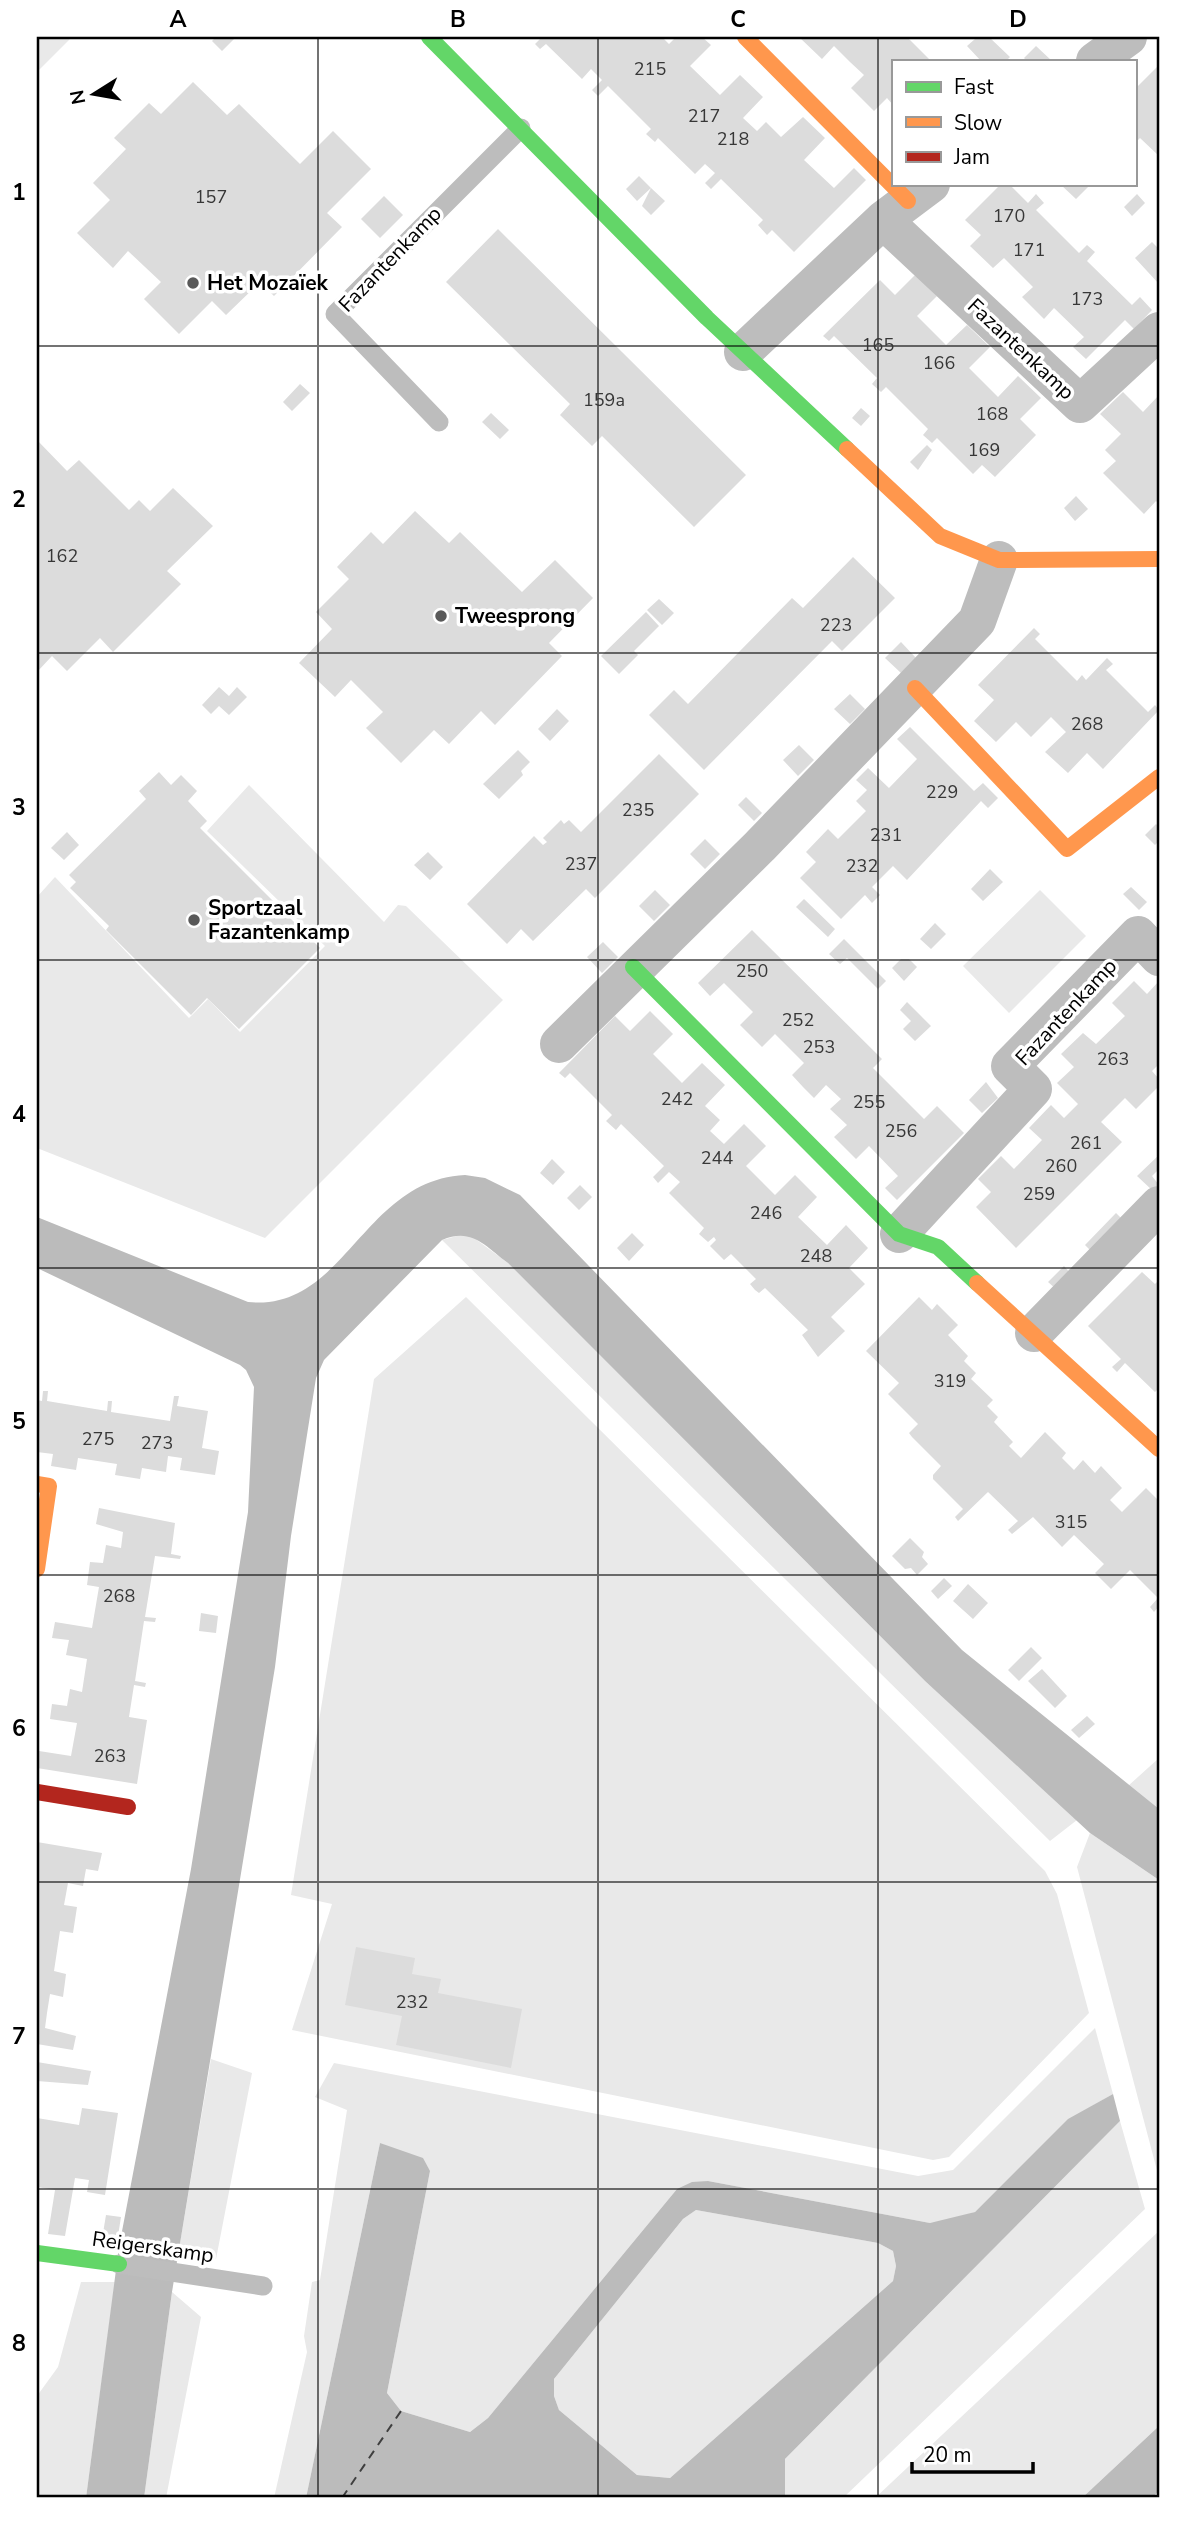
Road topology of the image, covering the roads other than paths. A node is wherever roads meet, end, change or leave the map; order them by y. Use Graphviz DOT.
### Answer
graph roads {
  1 [pos="429,37"];
  2 [pos="745,37"];
  3 [pos="1128,37"];
  4 [pos="1096,60"];
  5 [pos="521,128"];
  6 [pos="907,202"];
  7 [pos="1159,331"];
  8 [pos="743,352"];
  9 [pos="439,422"];
  10 [pos="1159,559"];
  11 [pos="999,560"];
  12 [pos="915,688"];
  13 [pos="1159,777"];
  14 [pos="1159,957"];
  15 [pos="633,967"];
  16 [pos="559,1044"];
  17 [pos="1158,1208"];
  18 [pos="899,1234"];
  19 [pos="1034,1333"];
  20 [pos="1159,1450"];
  21 [pos="37,1484"];
  22 [pos="37,1569"];
  23 [pos="37,1792"];
  24 [pos="128,1807"];
  25 [pos="37,2253"];
  26 [pos="119,2264"];
  27 [pos="263,2286"];
  1 -- 5 [label="street"];
  2 -- 6 [label="street, Fazantenkamp"];
  3 -- 4 [label="street"];
  5 -- 8 [label="street"];
  5 -- 9 [label="lane, Fazantenkamp"];
  6 -- 7 [label="street, Fazantenkamp"];
  6 -- 8 [label="street"];
  8 -- 11 [label="street"];
  10 -- 11 [label="street"];
  11 -- 12 [label="street"];
  12 -- 13 [label="street"];
  12 -- 15 [label="street"];
  14 -- 18 [label="street, Fazantenkamp"];
  15 -- 16 [label="street"];
  15 -- 18 [label="street"];
  17 -- 19 [label="street"];
  18 -- 19 [label="street"];
  19 -- 20 [label="street"];
  21 -- 22 [label="street"];
  23 -- 24 [label="street"];
  25 -- 26 [label="street, Reigerskamp"];
  26 -- 27 [label="lane, Reigerskamp"];
}
